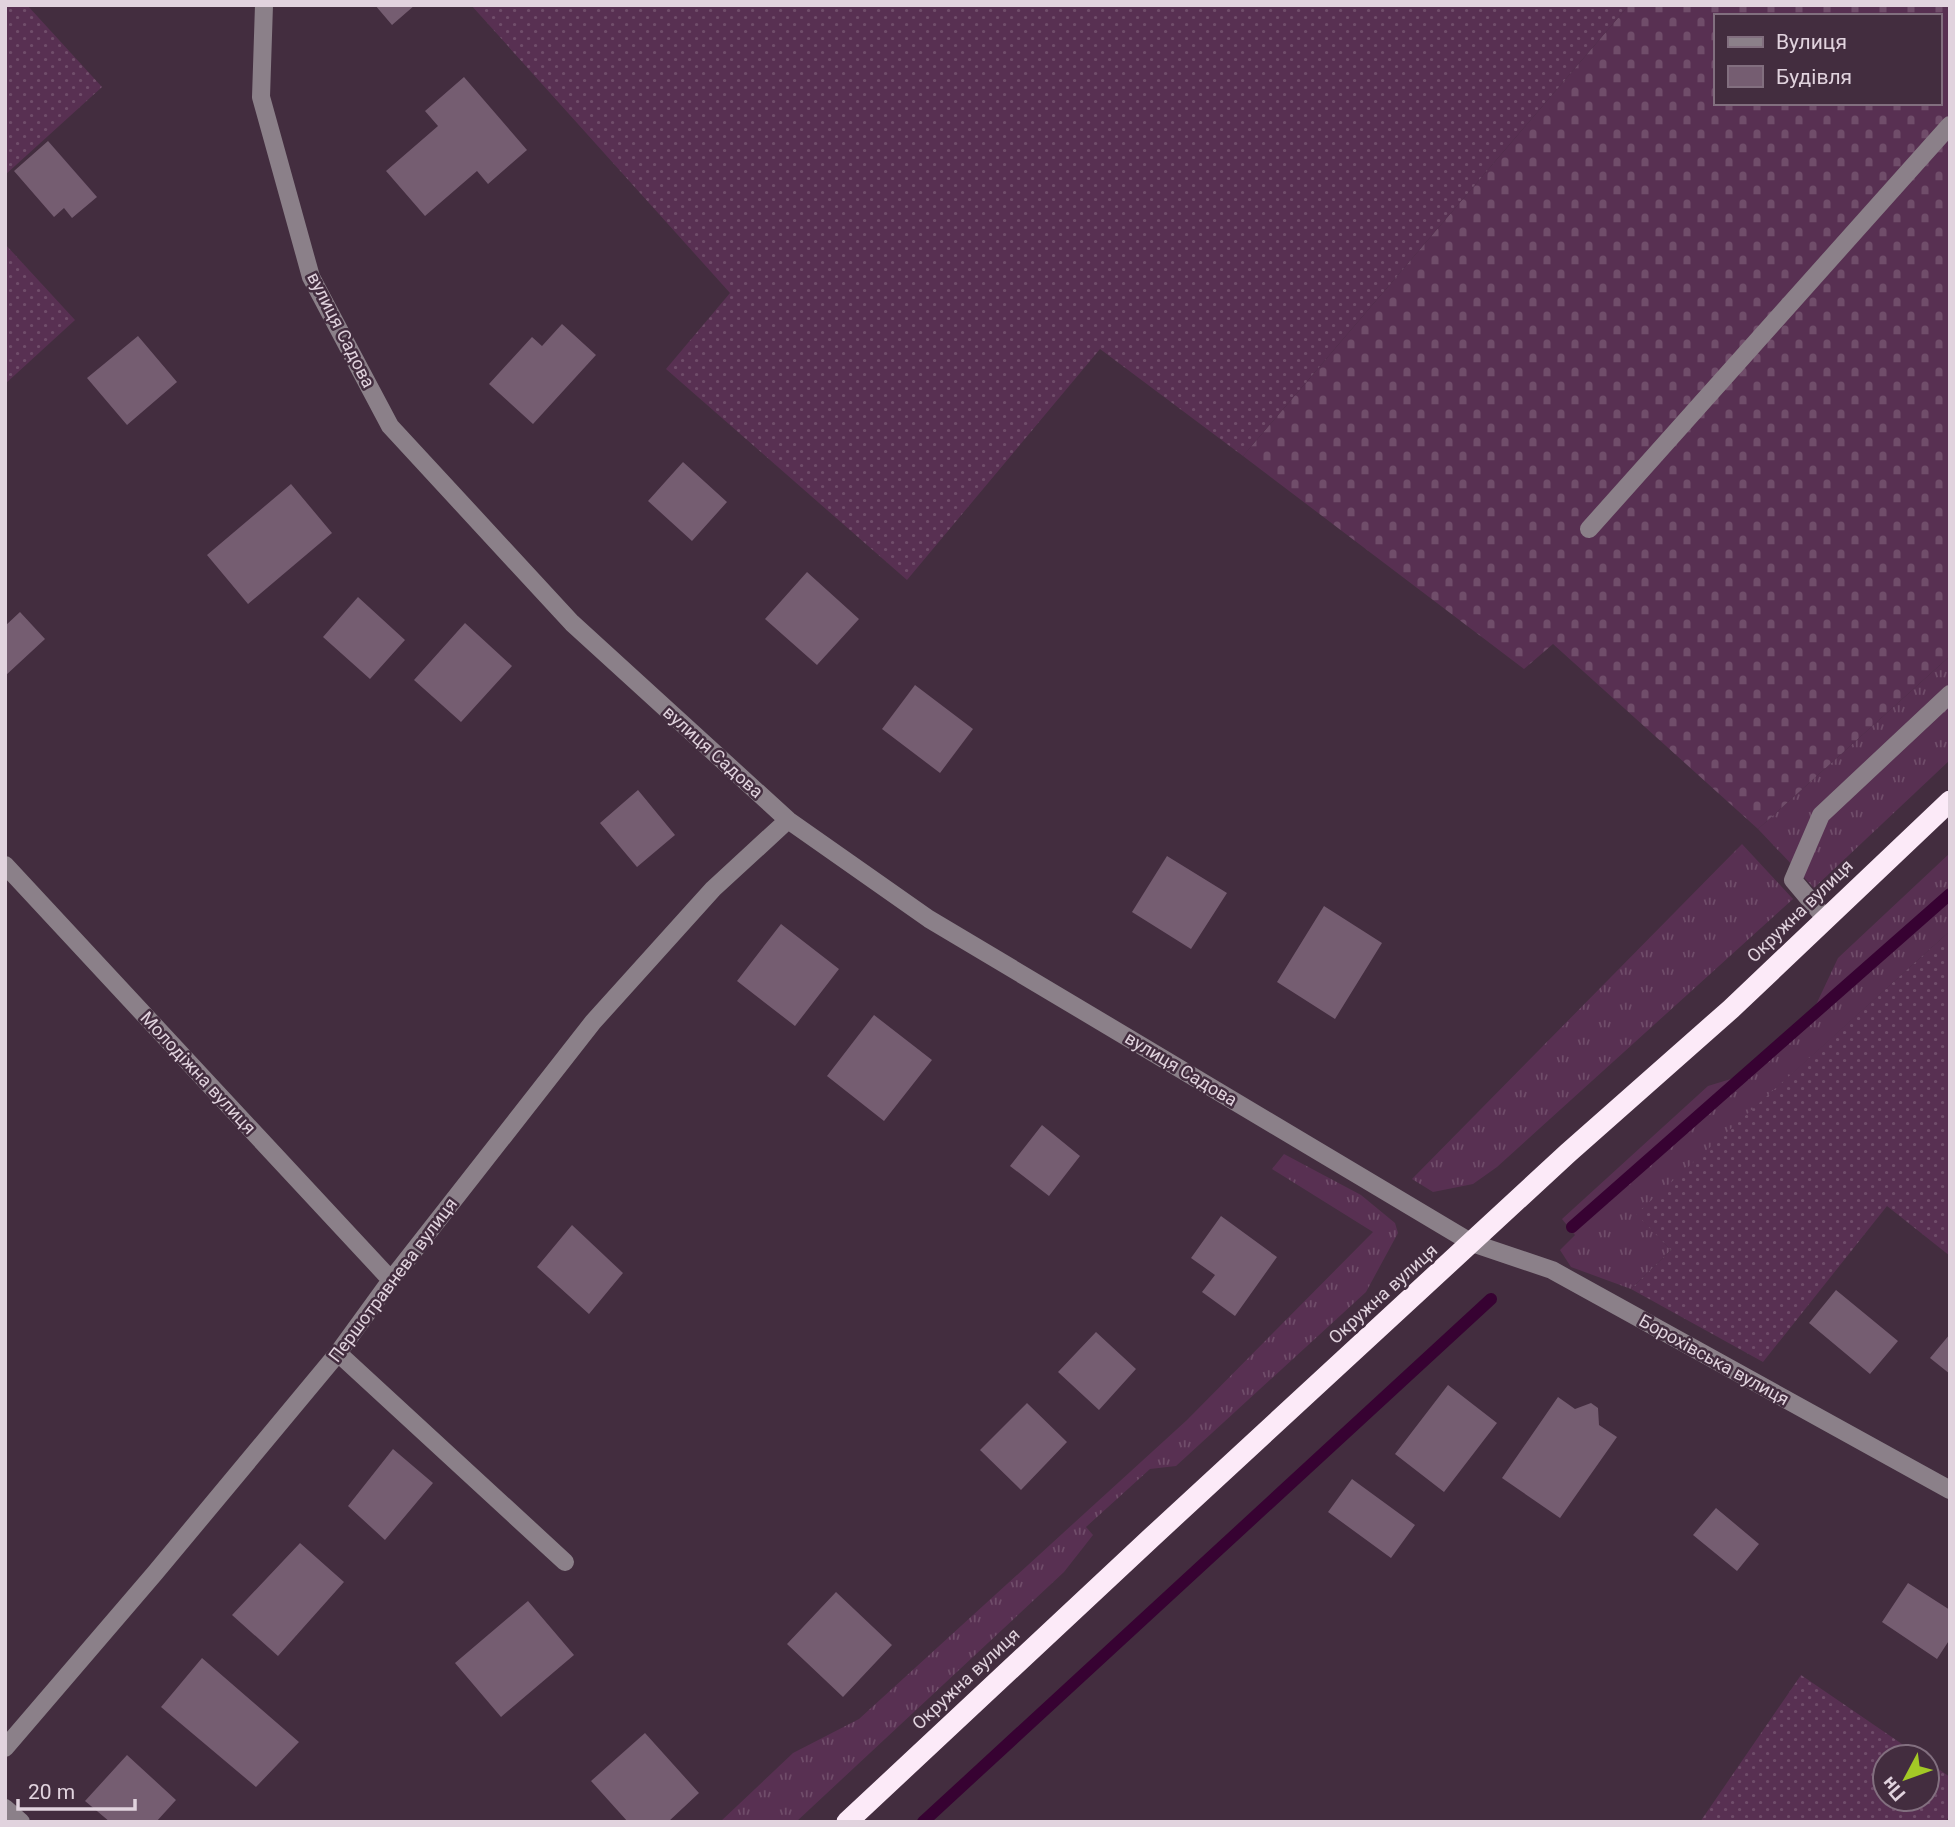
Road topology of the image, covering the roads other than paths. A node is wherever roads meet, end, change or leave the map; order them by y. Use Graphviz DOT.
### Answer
graph roads {
  1 [pos="264,5"];
  2 [pos="1950,125"];
  3 [pos="1589,529"];
  4 [pos="1950,694"];
  5 [pos="1950,802"];
  6 [pos="788,820"];
  7 [pos="5,865"];
  8 [pos="1825,918"];
  9 [pos="1472,1243"];
  10 [pos="391,1280"];
  11 [pos="338,1353"];
  12 [pos="1950,1490"];
  13 [pos="565,1562"];
  14 [pos="5,1748"];
  15 [pos="5,1808"];
  16 [pos="21,1822"];
  17 [pos="847,1822"];
  1 -- 6 [label="street, вулиця Садова"];
  2 -- 3 [label="street"];
  4 -- 8 [label="street"];
  5 -- 8 [label="highway, Окружна вулиця"];
  6 -- 9 [label="street, вулиця Садова"];
  6 -- 10 [label="street, Першотравнева вулиця"];
  7 -- 10 [label="street, Молодіжна вулиця"];
  8 -- 9 [label="highway, Окружна вулиця"];
  9 -- 12 [label="street, Борохівська вулиця"];
  9 -- 17 [label="highway, Окружна вулиця"];
  10 -- 11 [label="street, Першотравнева вулиця"];
  11 -- 13 [label="street"];
  11 -- 14 [label="street, Першотравнева вулиця"];
  15 -- 16 [label="street"];
}
